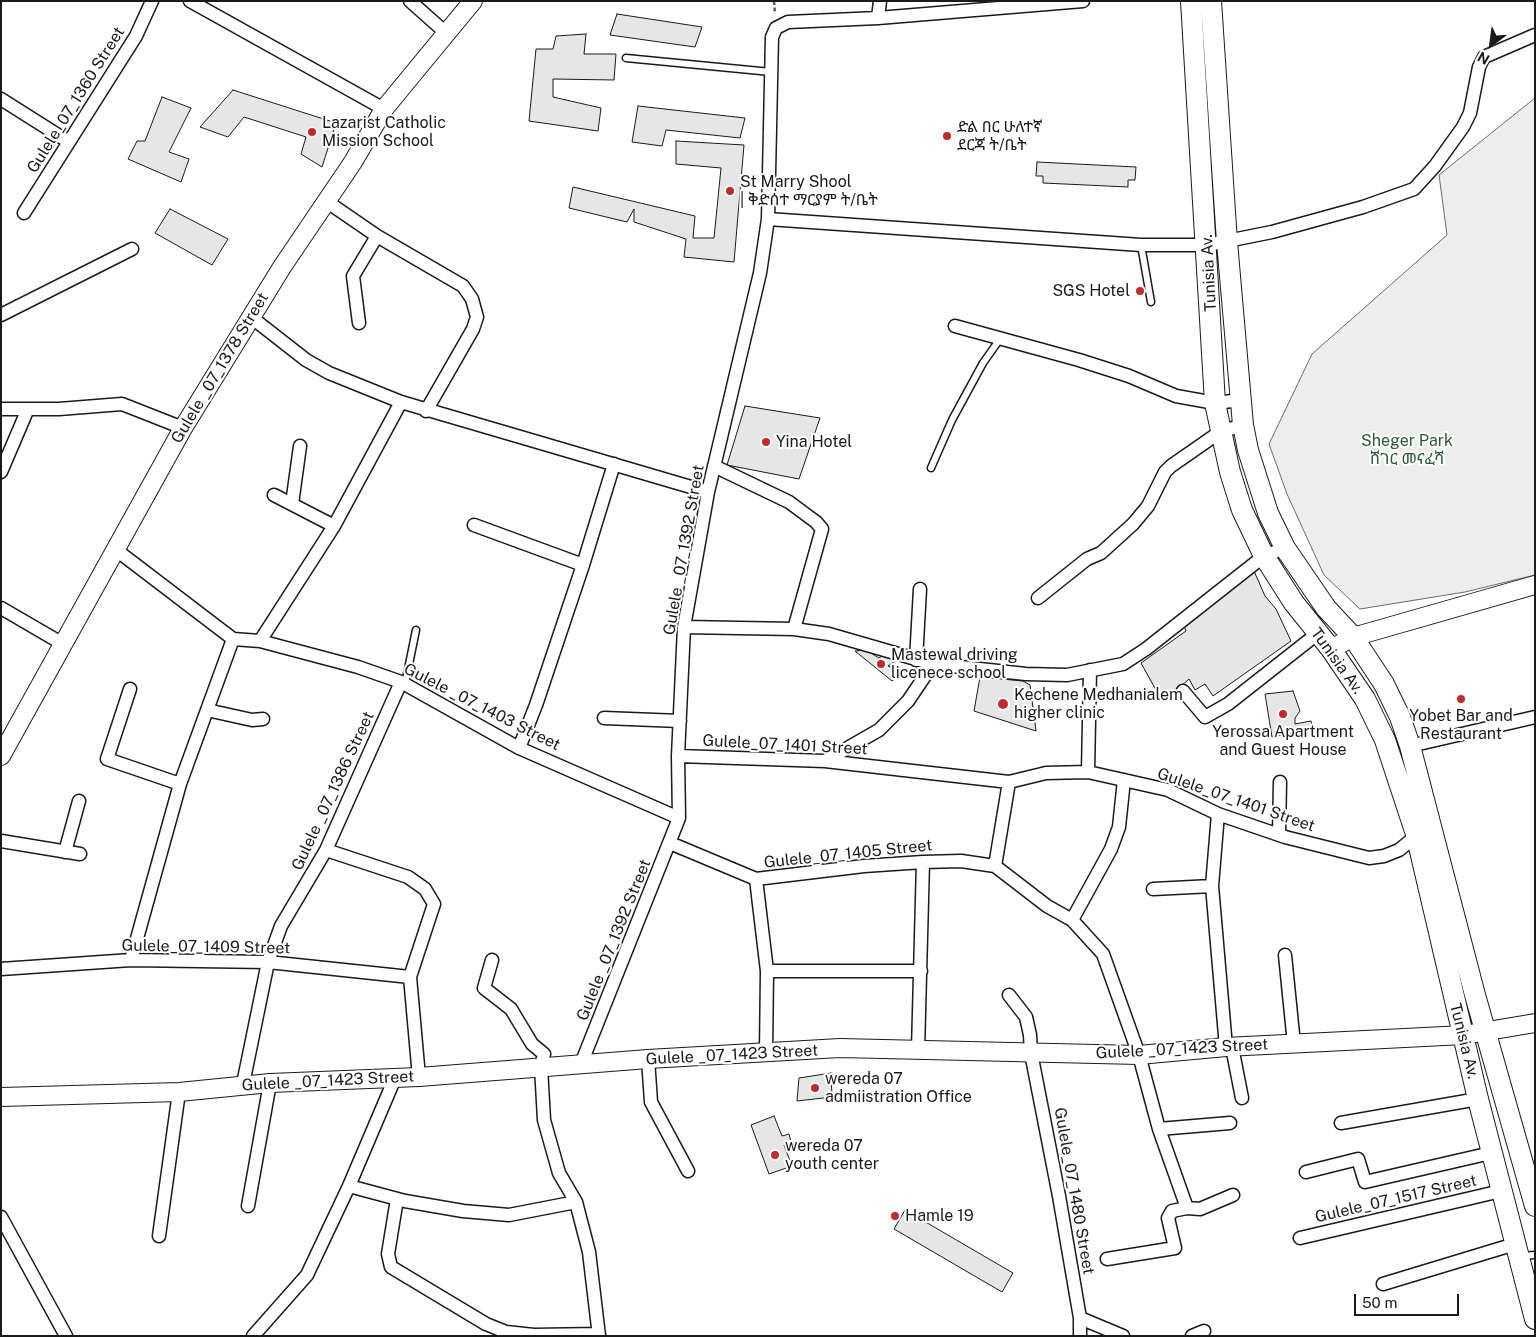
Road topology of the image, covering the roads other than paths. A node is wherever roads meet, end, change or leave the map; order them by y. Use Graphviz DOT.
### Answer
graph roads {
  1 [pos="152,1"];
  2 [pos="190,1"];
  3 [pos="410,1"];
  4 [pos="473,1"];
  5 [pos="880,1"];
  6 [pos="1083,1"];
  7 [pos="1191,1"];
  8 [pos="1211,1"];
  9 [pos="1015,4"];
  10 [pos="878,18"];
  11 [pos="446,33"];
  12 [pos="1535,35"];
  13 [pos="626,58"];
  14 [pos="771,72"];
  15 [pos="1,99"];
  16 [pos="384,109"];
  17 [pos="69,142"];
  18 [pos="326,201"];
  19 [pos="24,213"];
  20 [pos="768,219"];
  21 [pos="377,236"];
  22 [pos="1227,242"];
  23 [pos="1141,245"];
  24 [pos="1207,245"];
  25 [pos="132,249"];
  26 [pos="1151,302"];
  27 [pos="1,315"];
  28 [pos="250,317"];
  29 [pos="359,323"];
  30 [pos="955,326"];
  31 [pos="1000,339"];
  32 [pos="1241,400"];
  33 [pos="401,402"];
  34 [pos="1216,403"];
  35 [pos="1,409"];
  36 [pos="27,410"];
  37 [pos="426,410"];
  38 [pos="1243,425"];
  39 [pos="183,428"];
  40 [pos="1220,432"];
  41 [pos="300,446"];
  42 [pos="614,464"];
  43 [pos="714,466"];
  44 [pos="931,468"];
  45 [pos="1,472"];
  46 [pos="708,492"];
  47 [pos="274,495"];
  48 [pos="292,504"];
  49 [pos="474,525"];
  50 [pos="334,526"];
  51 [pos="1284,548"];
  52 [pos="115,549"];
  53 [pos="1264,556"];
  54 [pos="583,565"];
  55 [pos="1535,585"];
  56 [pos="920,589"];
  57 [pos="1038,598"];
  58 [pos="1,608"];
  59 [pos="684,627"];
  60 [pos="794,629"];
  61 [pos="416,630"];
  62 [pos="1317,634"];
  63 [pos="1353,637"];
  64 [pos="233,639"];
  65 [pos="260,642"];
  66 [pos="63,644"];
  67 [pos="1331,649"];
  68 [pos="916,660"];
  69 [pos="932,664"];
  70 [pos="1090,670"];
  71 [pos="403,683"];
  72 [pos="130,689"];
  73 [pos="1183,691"];
  74 [pos="207,710"];
  75 [pos="1535,717"];
  76 [pos="263,718"];
  77 [pos="604,718"];
  78 [pos="680,720"];
  79 [pos="1410,746"];
  80 [pos="519,748"];
  81 [pos="1,756"];
  82 [pos="678,756"];
  83 [pos="825,761"];
  84 [pos="1088,772"];
  85 [pos="1124,780"];
  86 [pos="1009,782"];
  87 [pos="1280,782"];
  88 [pos="180,784"];
  89 [pos="79,801"];
  90 [pos="1218,814"];
  91 [pos="679,818"];
  92 [pos="1424,830"];
  93 [pos="1279,835"];
  94 [pos="1,842"];
  95 [pos="670,843"];
  96 [pos="326,850"];
  97 [pos="65,852"];
  98 [pos="80,854"];
  99 [pos="923,862"];
  100 [pos="995,866"];
  101 [pos="756,880"];
  102 [pos="1212,886"];
  103 [pos="1153,889"];
  104 [pos="1072,920"];
  105 [pos="1285,955"];
  106 [pos="132,960"];
  107 [pos="492,960"];
  108 [pos="268,962"];
  109 [pos="1,969"];
  110 [pos="767,971"];
  111 [pos="921,971"];
  112 [pos="410,977"];
  113 [pos="1009,995"];
  114 [pos="1535,1023"];
  115 [pos="1487,1032"];
  116 [pos="1464,1035"];
  117 [pos="1294,1044"];
  118 [pos="1229,1047"];
  119 [pos="918,1050"];
  120 [pos="766,1053"];
  121 [pos="1031,1053"];
  122 [pos="1139,1055"];
  123 [pos="648,1059"];
  124 [pos="581,1064"];
  125 [pos="541,1067"];
  126 [pos="419,1077"];
  127 [pos="395,1078"];
  128 [pos="270,1082"];
  129 [pos="243,1084"];
  130 [pos="179,1092"];
  131 [pos="1,1097"];
  132 [pos="1242,1098"];
  133 [pos="1478,1099"];
  134 [pos="1230,1123"];
  135 [pos="1341,1123"];
  136 [pos="1159,1129"];
  137 [pos="1491,1153"];
  138 [pos="688,1171"];
  139 [pos="1306,1172"];
  140 [pos="349,1186"];
  141 [pos="1500,1191"];
  142 [pos="1233,1195"];
  143 [pos="397,1199"];
  144 [pos="576,1202"];
  145 [pos="248,1206"];
  146 [pos="1535,1206"];
  147 [pos="1187,1208"];
  148 [pos="1,1217"];
  149 [pos="159,1236"];
  150 [pos="1300,1238"];
  151 [pos="1523,1252"];
  152 [pos="1107,1258"];
  153 [pos="1383,1284"];
  154 [pos="1080,1318"];
  155 [pos="1535,1319"];
  156 [pos="599,1335"];
  157 [pos="66,1336"];
  158 [pos="252,1336"];
  159 [pos="1080,1336"];
  160 [pos="1123,1336"];
  1 -- 17 [label="street, Gulele_07_1360 Street"];
  2 -- 16 [label="street"];
  3 -- 11 [label="street"];
  4 -- 11 [label="main road, Gulele _07_1378 Street"];
  5 -- 10 [label="street"];
  6 -- 9 [label="street"];
  7 -- 24 [label="main road, Tunisia Av."];
  8 -- 22 [label="main road, Tunisia Av."];
  9 -- 10 [label="street"];
  10 -- 14 [label="street, Gulele _07_1392 Street"];
  11 -- 16 [label="main road, Gulele _07_1378 Street"];
  12 -- 22 [label="street"];
  13 -- 14 [label="lane"];
  14 -- 20 [label="street, Gulele _07_1392 Street"];
  15 -- 17 [label="street"];
  16 -- 18 [label="main road, Gulele _07_1378 Street"];
  17 -- 19 [label="street, Gulele_07_1360 Street"];
  18 -- 21 [label="street"];
  18 -- 28 [label="main road, Gulele _07_1378 Street"];
  20 -- 23 [label="street"];
  20 -- 43 [label="street, Gulele _07_1392 Street"];
  21 -- 29 [label="street"];
  21 -- 37 [label="street"];
  22 -- 24 [label="street"];
  22 -- 32 [label="main road, Tunisia Av."];
  23 -- 24 [label="street"];
  23 -- 26 [label="lane"];
  24 -- 34 [label="main road, Tunisia Av."];
  25 -- 27 [label="street"];
  28 -- 33 [label="street"];
  28 -- 39 [label="main road, Gulele _07_1378 Street"];
  30 -- 31 [label="street"];
  31 -- 34 [label="street"];
  31 -- 44 [label="lane"];
  32 -- 34 [label="street"];
  32 -- 38 [label="main road, Tunisia Av."];
  33 -- 37 [label="street"];
  33 -- 50 [label="street"];
  34 -- 40 [label="main road, Tunisia Av."];
  35 -- 36 [label="street"];
  36 -- 39 [label="street"];
  36 -- 45 [label="street"];
  37 -- 42 [label="street"];
  38 -- 40 [label="street"];
  38 -- 51 [label="main road, Tunisia Av."];
  39 -- 52 [label="main road, Gulele _07_1378 Street"];
  40 -- 53 [label="main road, Tunisia Av."];
  40 -- 57 [label="street"];
  41 -- 48 [label="street"];
  42 -- 46 [label="street"];
  42 -- 54 [label="street"];
  43 -- 46 [label="street, Gulele _07_1392 Street"];
  43 -- 60 [label="street"];
  46 -- 59 [label="street, Gulele _07_1392 Street"];
  47 -- 48 [label="street"];
  48 -- 50 [label="street"];
  49 -- 54 [label="street"];
  50 -- 65 [label="street"];
  51 -- 53 [label="street"];
  51 -- 63 [label="main road, Tunisia Av."];
  52 -- 64 [label="street"];
  52 -- 66 [label="main road, Gulele _07_1378 Street"];
  53 -- 62 [label="main road, Tunisia Av."];
  53 -- 70 [label="street"];
  54 -- 80 [label="street"];
  55 -- 63 [label="main road"];
  56 -- 68 [label="street"];
  58 -- 66 [label="street"];
  59 -- 60 [label="street"];
  59 -- 78 [label="street, Gulele _07_1392 Street"];
  60 -- 68 [label="street"];
  61 -- 71 [label="lane"];
  62 -- 67 [label="main road, Tunisia Av."];
  62 -- 73 [label="street"];
  63 -- 67 [label="main road"];
  63 -- 79 [label="main road, Tunisia Av."];
  64 -- 65 [label="street, Gulele _07_1403 Street"];
  64 -- 74 [label="street"];
  65 -- 71 [label="street, Gulele _07_1403 Street"];
  66 -- 81 [label="main road, Gulele _07_1378 Street"];
  67 -- 92 [label="main road, Tunisia Av."];
  68 -- 69 [label="street"];
  69 -- 70 [label="street"];
  69 -- 83 [label="street"];
  70 -- 84 [label="street"];
  71 -- 80 [label="street, Gulele _07_1403 Street"];
  71 -- 96 [label="street, Gulele _07_1386 Street"];
  72 -- 88 [label="street"];
  74 -- 76 [label="street"];
  74 -- 88 [label="street"];
  75 -- 79 [label="street"];
  77 -- 78 [label="street"];
  78 -- 82 [label="street, Gulele _07_1392 Street"];
  79 -- 92 [label="main road, Tunisia Av."];
  80 -- 91 [label="street, Gulele _07_1403 Street"];
  82 -- 83 [label="street, Gulele_07_1401 Street"];
  82 -- 91 [label="street, Gulele _07_1392 Street"];
  83 -- 86 [label="street, Gulele_07_1401 Street"];
  84 -- 85 [label="street, Gulele_07_1401 Street"];
  84 -- 86 [label="street, Gulele_07_1401 Street"];
  85 -- 90 [label="street, Gulele_07_1401 Street"];
  85 -- 104 [label="street"];
  86 -- 100 [label="street"];
  87 -- 93 [label="street"];
  88 -- 106 [label="street"];
  89 -- 97 [label="street"];
  90 -- 93 [label="street, Gulele_07_1401 Street"];
  90 -- 102 [label="street"];
  91 -- 95 [label="street, Gulele _07_1392 Street"];
  92 -- 93 [label="street, Gulele_07_1401 Street"];
  92 -- 115 [label="main road, Tunisia Av."];
  92 -- 116 [label="main road, Tunisia Av."];
  94 -- 97 [label="street"];
  95 -- 101 [label="street"];
  95 -- 124 [label="street, Gulele _07_1392 Street"];
  96 -- 108 [label="street, Gulele _07_1386 Street"];
  96 -- 112 [label="street"];
  97 -- 98 [label="street"];
  99 -- 100 [label="street, Gulele_07_1405 Street"];
  99 -- 101 [label="street, Gulele_07_1405 Street"];
  99 -- 111 [label="street"];
  100 -- 104 [label="street, Gulele_07_1405 Street"];
  101 -- 110 [label="street"];
  102 -- 103 [label="street"];
  102 -- 118 [label="street"];
  104 -- 122 [label="street, Gulele_07_1405 Street"];
  105 -- 117 [label="street"];
  106 -- 108 [label="street, Gulele_07_1409 Street"];
  106 -- 109 [label="street, Gulele_07_1409 Street"];
  107 -- 125 [label="street"];
  108 -- 112 [label="street, Gulele_07_1409 Street"];
  108 -- 129 [label="street, Gulele _07_1386 Street"];
  110 -- 111 [label="street"];
  110 -- 120 [label="street"];
  111 -- 119 [label="street"];
  112 -- 126 [label="street"];
  113 -- 121 [label="street, Gulele_07_1480 Street"];
  114 -- 115 [label="main road, Gulele _07_1423 Street"];
  115 -- 116 [label="main road, Gulele _07_1423 Street"];
  115 -- 146 [label="main road, Tunisia Av."];
  116 -- 117 [label="main road, Gulele _07_1423 Street"];
  116 -- 133 [label="main road, Tunisia Av."];
  117 -- 118 [label="main road, Gulele _07_1423 Street"];
  118 -- 122 [label="main road, Gulele _07_1423 Street"];
  118 -- 132 [label="street"];
  119 -- 120 [label="main road, Gulele _07_1423 Street"];
  119 -- 121 [label="main road, Gulele _07_1423 Street"];
  120 -- 123 [label="main road, Gulele _07_1423 Street"];
  121 -- 122 [label="main road, Gulele _07_1423 Street"];
  121 -- 154 [label="street, Gulele_07_1480 Street"];
  122 -- 136 [label="street, Gulele_07_1405 Street"];
  123 -- 124 [label="main road, Gulele _07_1423 Street"];
  123 -- 138 [label="street"];
  124 -- 125 [label="main road, Gulele _07_1423 Street"];
  125 -- 126 [label="main road, Gulele _07_1423 Street"];
  125 -- 144 [label="street"];
  126 -- 127 [label="main road, Gulele _07_1423 Street"];
  127 -- 128 [label="main road, Gulele _07_1423 Street"];
  127 -- 140 [label="street"];
  128 -- 129 [label="main road, Gulele _07_1423 Street"];
  128 -- 145 [label="street"];
  129 -- 130 [label="main road, Gulele _07_1423 Street"];
  130 -- 131 [label="main road, Gulele _07_1423 Street"];
  130 -- 149 [label="street"];
  133 -- 135 [label="street"];
  133 -- 137 [label="main road, Tunisia Av."];
  134 -- 136 [label="street"];
  136 -- 147 [label="street, Gulele_07_1405 Street"];
  137 -- 139 [label="street"];
  137 -- 141 [label="main road, Tunisia Av."];
  140 -- 143 [label="street"];
  140 -- 158 [label="street"];
  141 -- 150 [label="street, Gulele_07_1517 Street"];
  141 -- 151 [label="main road, Tunisia Av."];
  142 -- 147 [label="street"];
  143 -- 144 [label="street"];
  143 -- 156 [label="street"];
  144 -- 156 [label="street"];
  147 -- 152 [label="street"];
  148 -- 157 [label="street"];
  151 -- 153 [label="street"];
  151 -- 155 [label="main road, Tunisia Av."];
  154 -- 159 [label="street, Gulele_07_1480 Street"];
  154 -- 160 [label="street"];
}
